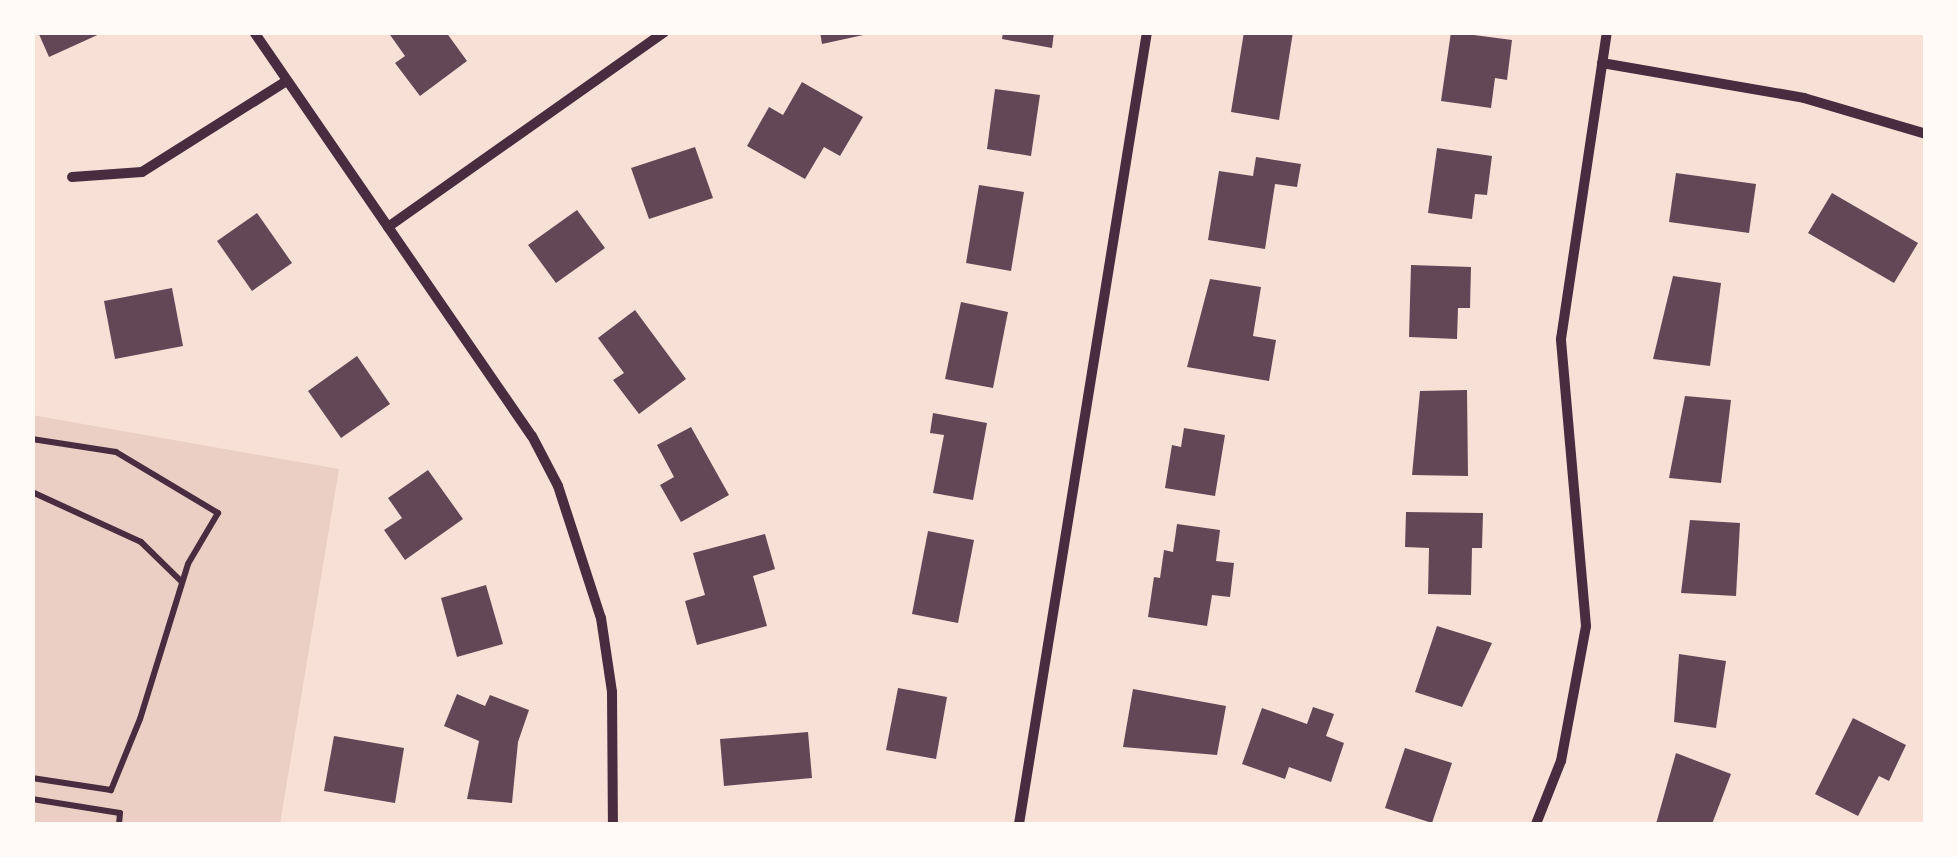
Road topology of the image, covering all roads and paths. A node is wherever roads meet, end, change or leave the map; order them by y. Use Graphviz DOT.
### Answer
graph roads {
  1 [pos="254,32"];
  2 [pos="664,32"];
  3 [pos="1147,32"];
  4 [pos="1606,32"];
  5 [pos="1602,64"];
  6 [pos="285,82"];
  7 [pos="1926,134"];
  8 [pos="72,176"];
  9 [pos="388,228"];
  10 [pos="32,440"];
  11 [pos="32,492"];
  12 [pos="182,582"];
  13 [pos="32,634"];
  14 [pos="32,664"];
  15 [pos="32,778"];
  16 [pos="32,800"];
  17 [pos="119,824"];
  18 [pos="613,824"];
  19 [pos="1020,824"];
  20 [pos="1536,824"];
  1 -- 6 [label="street"];
  2 -- 9 [label="street"];
  3 -- 19 [label="street"];
  4 -- 5 [label="street"];
  5 -- 7 [label="street"];
  5 -- 20 [label="street"];
  6 -- 8 [label="street"];
  6 -- 9 [label="street"];
  9 -- 18 [label="street"];
  10 -- 12 [label="path"];
  11 -- 12 [label="path"];
  12 -- 15 [label="path"];
  13 -- 14 [label="path"];
  16 -- 17 [label="path"];
}
